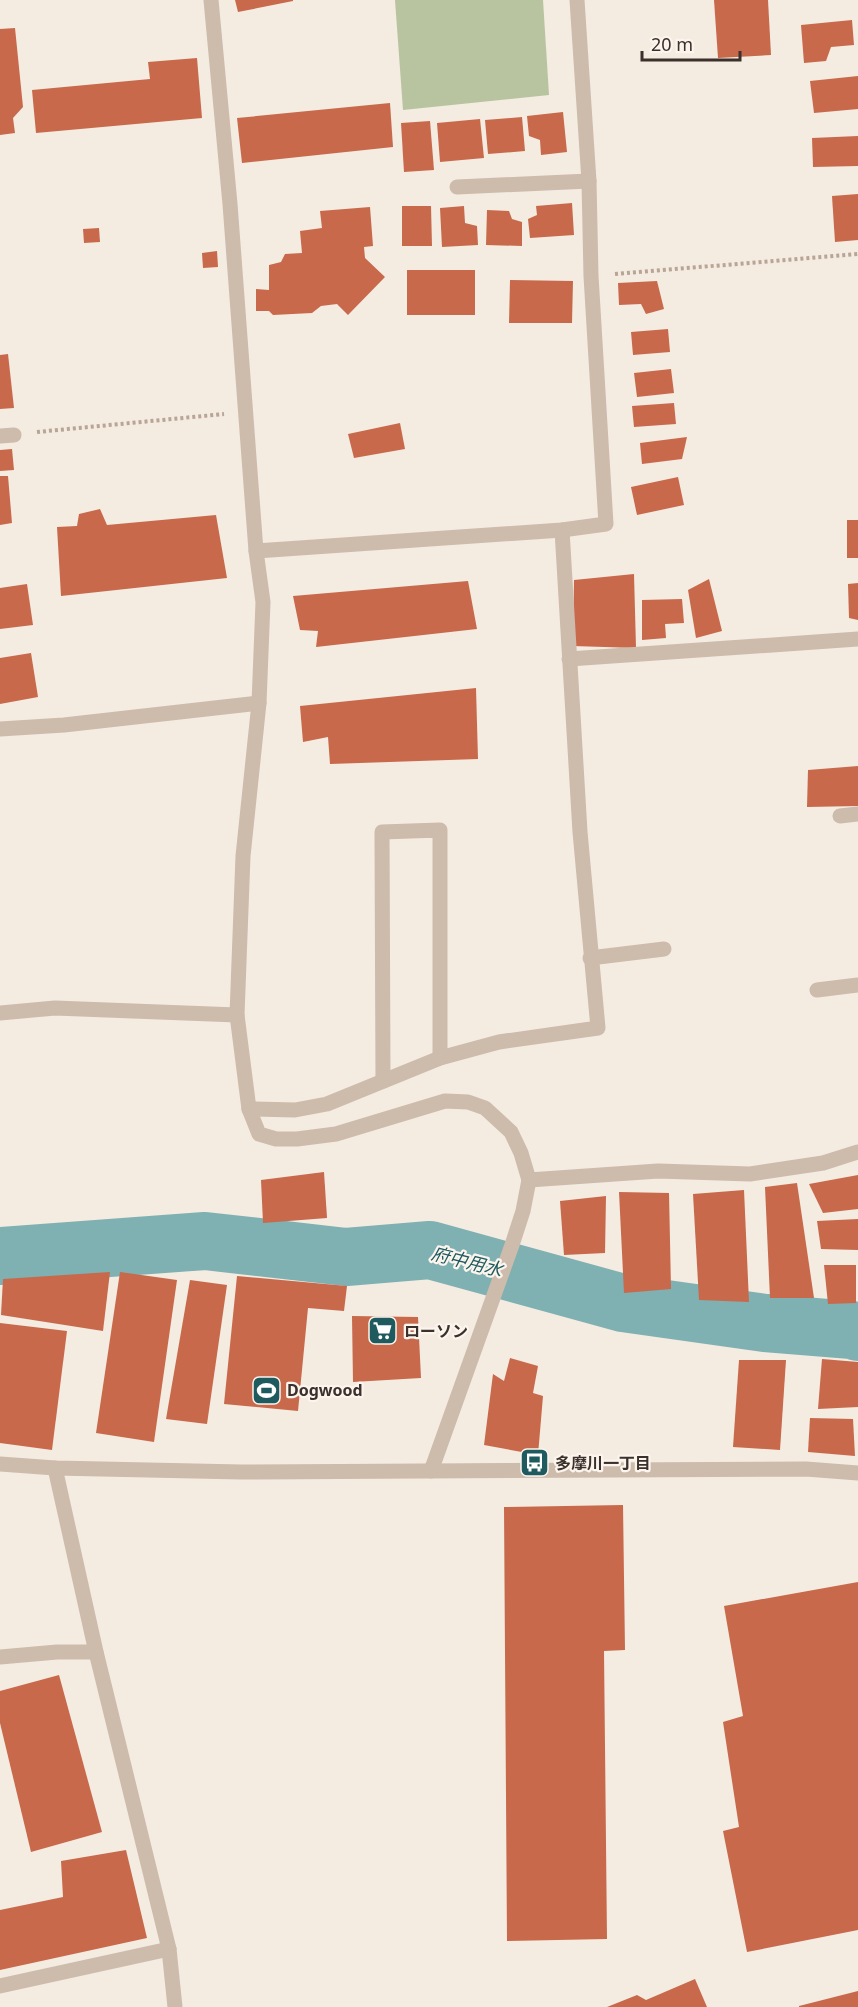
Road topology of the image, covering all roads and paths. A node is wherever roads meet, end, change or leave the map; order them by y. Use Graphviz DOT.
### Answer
graph roads {
  1 [pos="212,0"];
  2 [pos="578,0"];
  3 [pos="589,181"];
  4 [pos="457,187"];
  5 [pos="858,255"];
  6 [pos="591,276"];
  7 [pos="245,412"];
  8 [pos="7,435"];
  9 [pos="562,530"];
  10 [pos="256,551"];
  11 [pos="858,639"];
  12 [pos="569,659"];
  13 [pos="259,703"];
  14 [pos="0,729"];
  15 [pos="858,814"];
  16 [pos="840,816"];
  17 [pos="664,949"];
  18 [pos="590,958"];
  19 [pos="858,985"];
  20 [pos="817,990"];
  21 [pos="0,1013"];
  22 [pos="237,1015"];
  23 [pos="440,1058"];
  24 [pos="382,1081"];
  25 [pos="249,1109"];
  26 [pos="858,1152"];
  27 [pos="530,1180"];
  28 [pos="0,1464"];
  29 [pos="55,1468"];
  30 [pos="431,1471"];
  31 [pos="858,1473"];
  32 [pos="96,1652"];
  33 [pos="0,1657"];
  34 [pos="169,1948"];
  35 [pos="0,1986"];
  36 [pos="175,2007"];
  1 -- 7 [label="street"];
  2 -- 3 [label="street"];
  3 -- 4 [label="street"];
  3 -- 6 [label="street"];
  5 -- 6 [label="path"];
  6 -- 9 [label="street"];
  7 -- 8 [label="path"];
  7 -- 10 [label="street"];
  9 -- 10 [label="street"];
  9 -- 12 [label="street"];
  10 -- 13 [label="street"];
  11 -- 12 [label="street"];
  12 -- 18 [label="street"];
  13 -- 14 [label="street"];
  13 -- 22 [label="street"];
  15 -- 16 [label="street"];
  17 -- 18 [label="street"];
  18 -- 23 [label="street"];
  19 -- 20 [label="street"];
  21 -- 22 [label="street"];
  22 -- 25 [label="street"];
  23 -- 24 [label="street"];
  23 -- 24 [label="street"];
  24 -- 25 [label="street"];
  25 -- 27 [label="street"];
  26 -- 27 [label="street"];
  27 -- 30 [label="street"];
  28 -- 29 [label="street"];
  29 -- 30 [label="street"];
  29 -- 32 [label="street"];
  30 -- 31 [label="street"];
  32 -- 33 [label="street"];
  32 -- 34 [label="street"];
  34 -- 35 [label="street"];
  34 -- 36 [label="street"];
}
